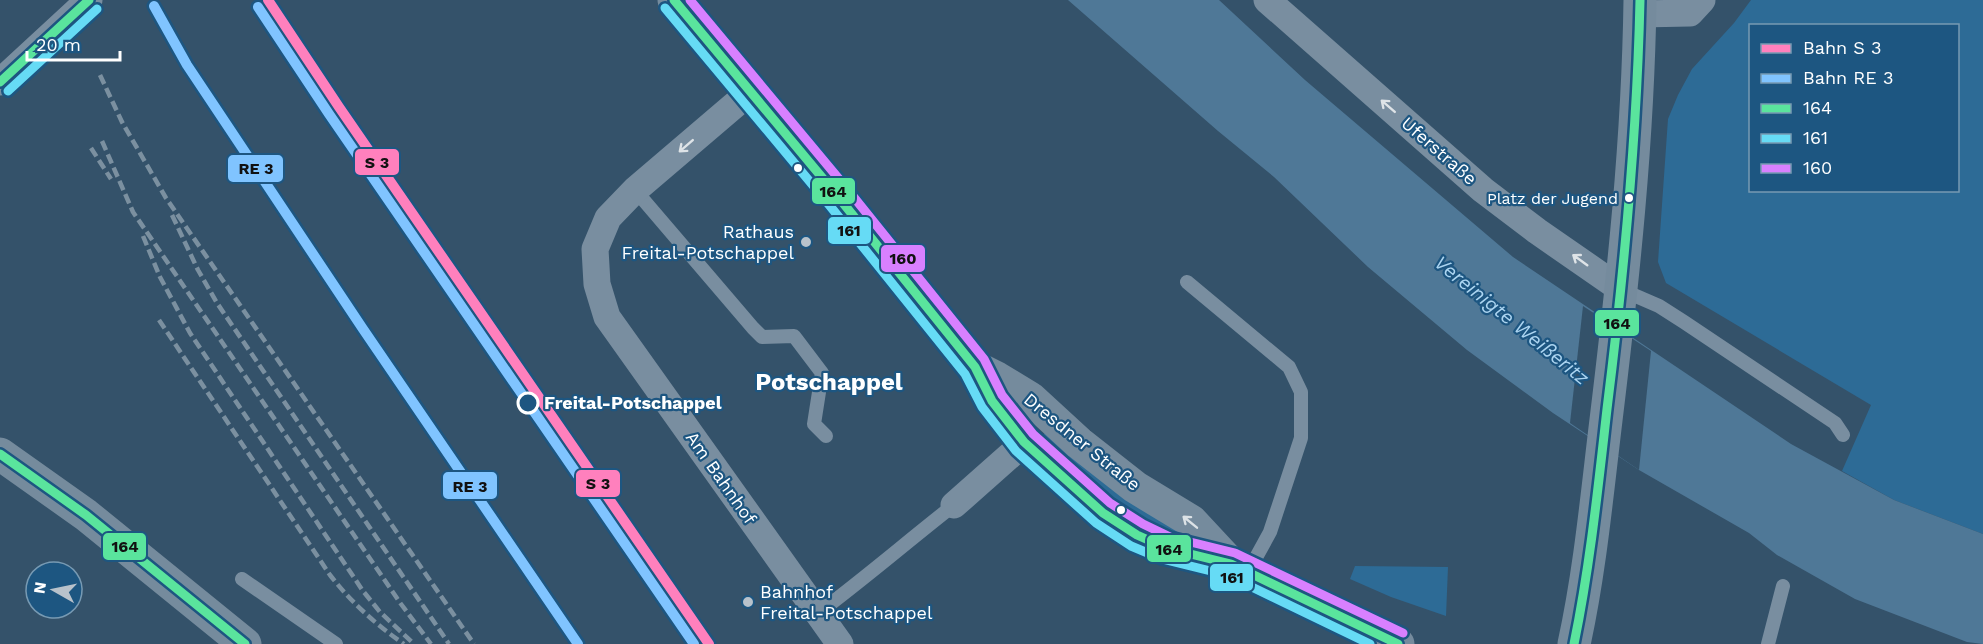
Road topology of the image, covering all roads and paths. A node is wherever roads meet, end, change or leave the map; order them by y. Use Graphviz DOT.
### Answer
graph roads {
  1 [pos="89,0"];
  2 [pos="674,0"];
  3 [pos="1267,0"];
  4 [pos="1702,0"];
  5 [pos="1640,7"];
  6 [pos="0,82"];
  7 [pos="751,91"];
  8 [pos="641,185"];
  9 [pos="1186,282"];
  10 [pos="1622,290"];
  11 [pos="1843,435"];
  12 [pos="826,436"];
  13 [pos="1015,451"];
  14 [pos="0,454"];
  15 [pos="954,505"];
  16 [pos="1239,568"];
  17 [pos="242,579"];
  18 [pos="1783,586"];
  19 [pos="817,614"];
  20 [pos="245,644"];
  21 [pos="336,644"];
  22 [pos="840,644"];
  23 [pos="1398,644"];
  24 [pos="1574,644"];
  25 [pos="1768,644"];
  1 -- 6 [label="street"];
  2 -- 7 [label="street, Dresdner Straße"];
  10 -- 3 [label="street, Uferstraße, one-way"];
  4 -- 5 [label="street"];
  5 -- 10 [label="street"];
  7 -- 8 [label="street, Am Bahnhof, one-way"];
  7 -- 16 [label="street, Dresdner Straße"];
  8 -- 12 [label="lane"];
  8 -- 19 [label="street, Am Bahnhof"];
  9 -- 16 [label="lane"];
  10 -- 11 [label="lane"];
  10 -- 24 [label="street"];
  13 -- 15 [label="street"];
  14 -- 20 [label="street"];
  15 -- 19 [label="lane"];
  16 -- 23 [label="street, Dresdner Straße"];
  17 -- 21 [label="lane"];
  18 -- 25 [label="lane"];
  19 -- 22 [label="street, Am Bahnhof"];
}
